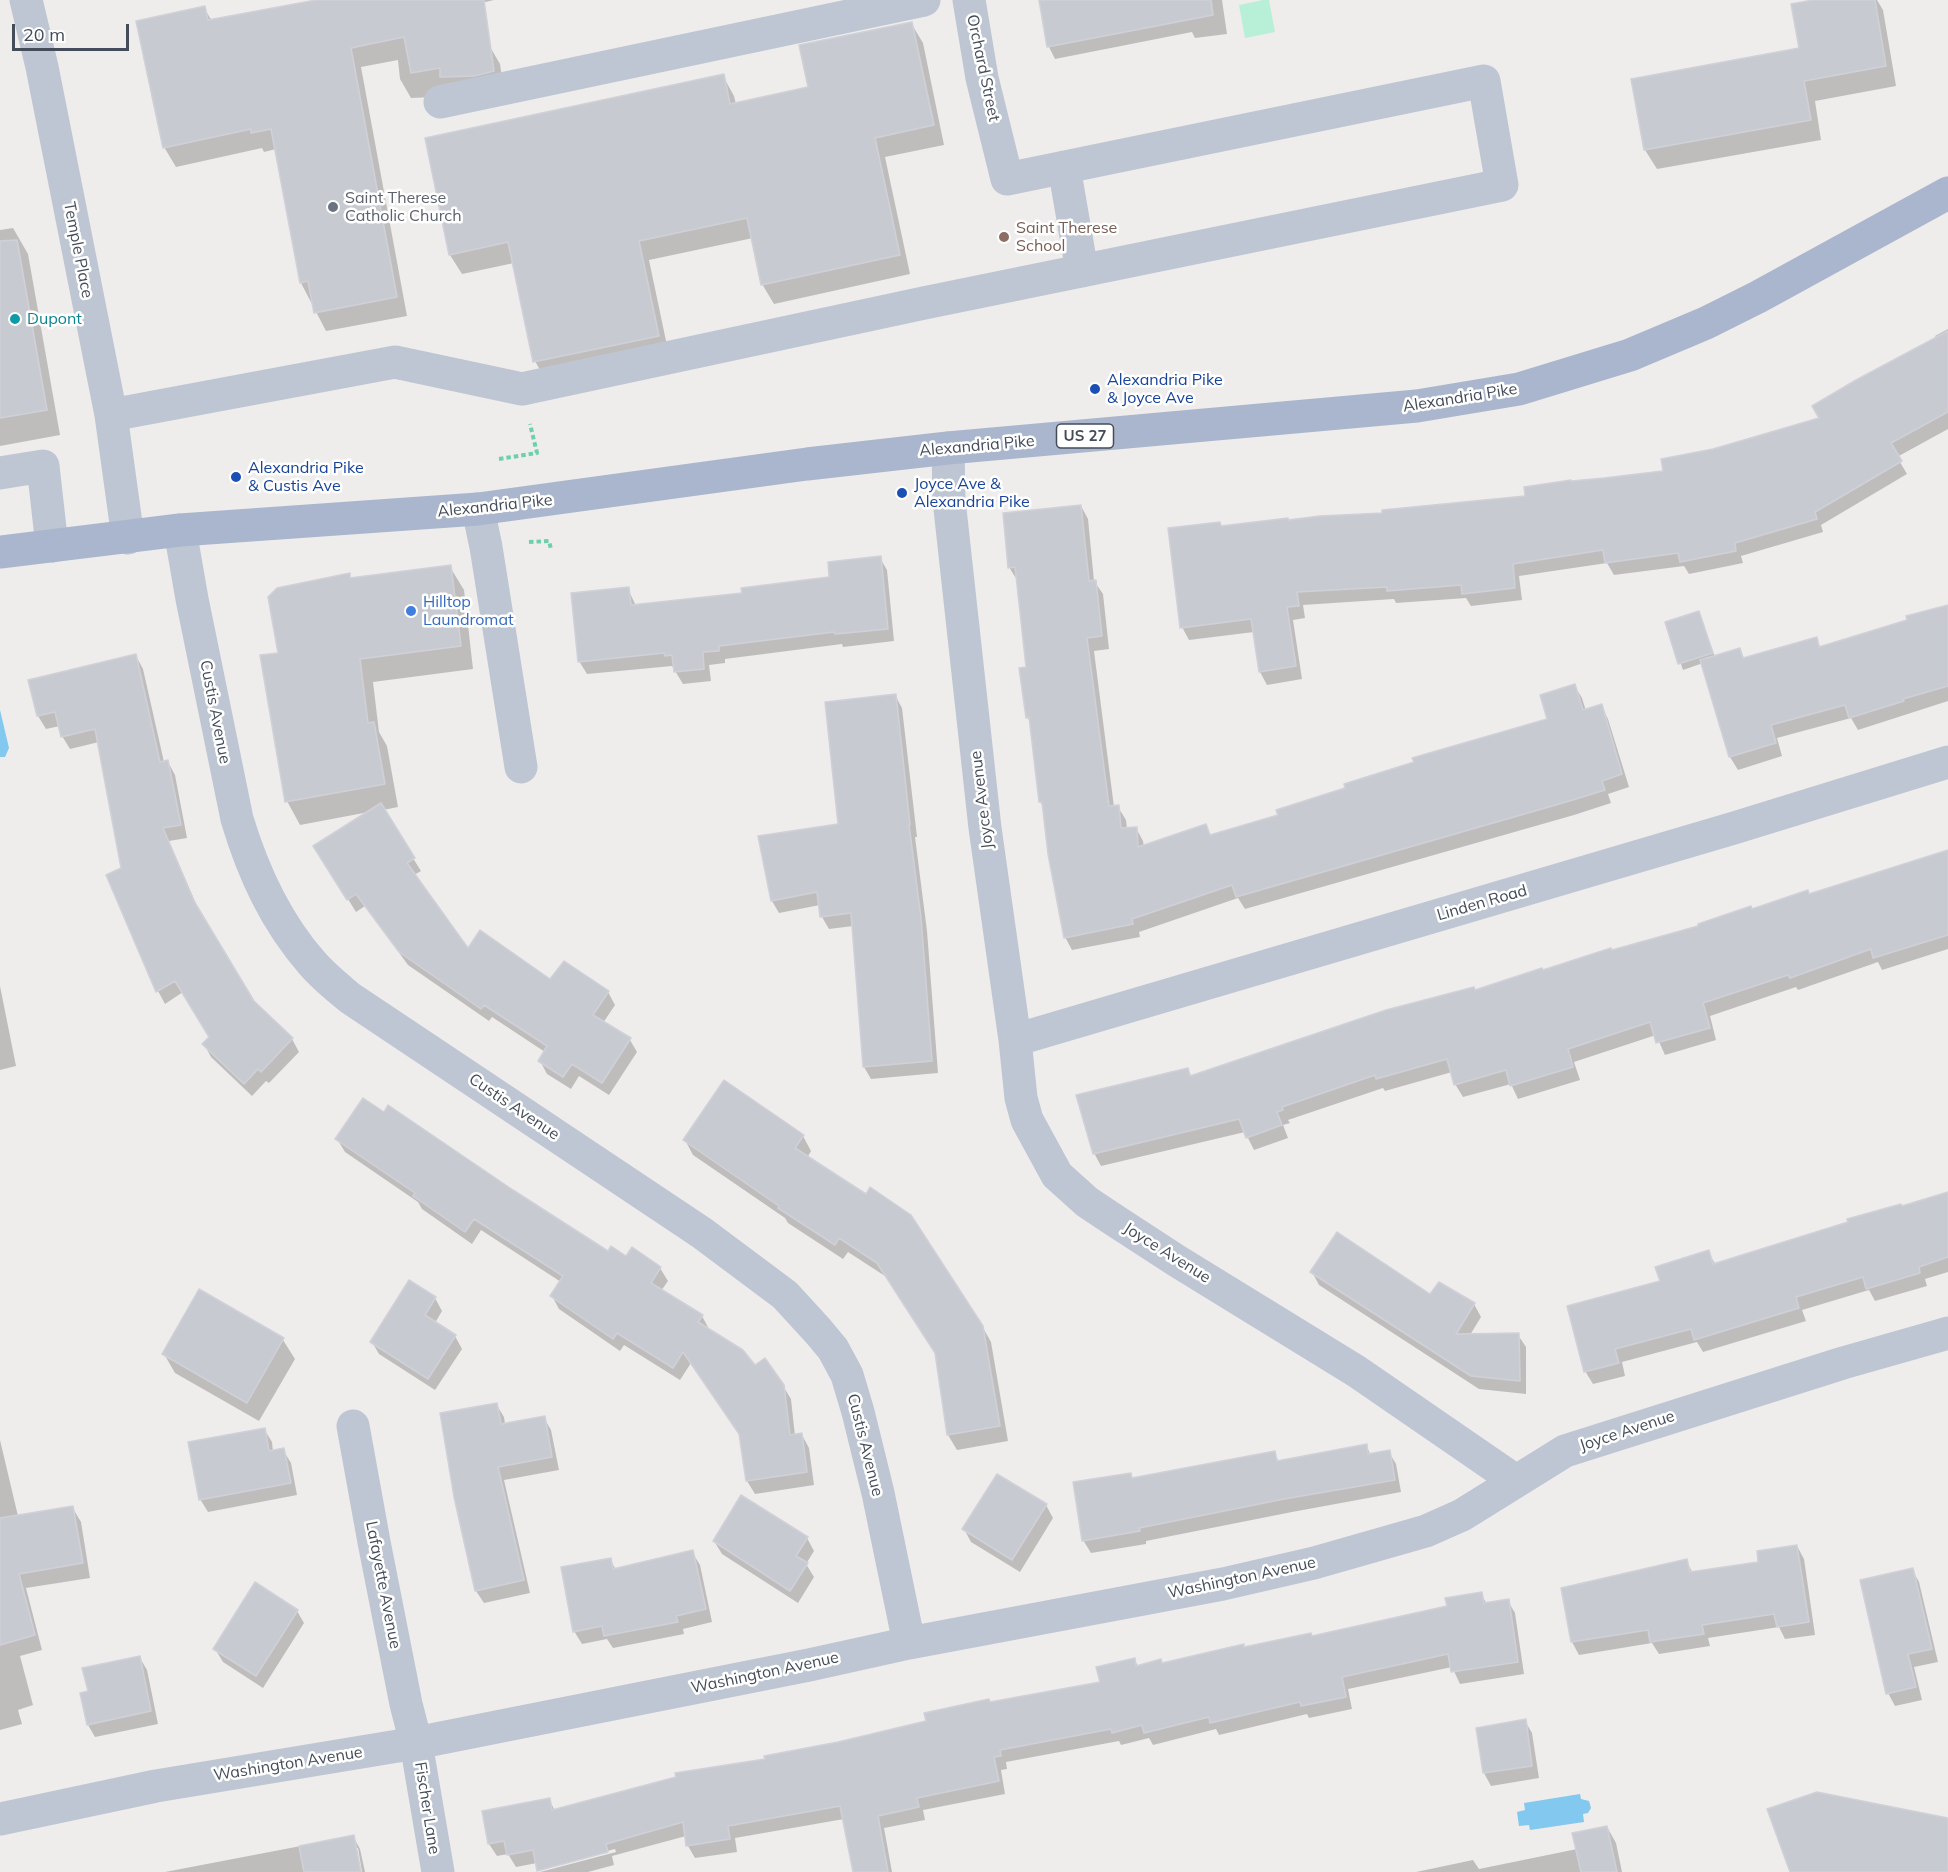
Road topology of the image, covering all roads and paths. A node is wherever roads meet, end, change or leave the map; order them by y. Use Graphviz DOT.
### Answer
graph roads {
  1 [pos="26,0"];
  2 [pos="924,0"];
  3 [pos="969,0"];
  4 [pos="440,102"];
  5 [pos="1064,167"];
  6 [pos="1948,193"];
  7 [pos="1082,271"];
  8 [pos="111,415"];
  9 [pos="948,448"];
  10 [pos="537,453"];
  11 [pos="499,459"];
  12 [pos="0,473"];
  13 [pos="478,509"];
  14 [pos="180,530"];
  15 [pos="128,538"];
  16 [pos="549,541"];
  17 [pos="52,546"];
  18 [pos="552,549"];
  19 [pos="0,552"];
  20 [pos="1948,762"];
  21 [pos="521,767"];
  22 [pos="1015,1040"];
  23 [pos="1948,1333"];
  24 [pos="353,1426"];
  25 [pos="1516,1481"];
  26 [pos="909,1643"];
  27 [pos="416,1743"];
  28 [pos="0,1819"];
  29 [pos="438,1872"];
  1 -- 8 [label="street, Temple Place"];
  2 -- 4 [label="street"];
  3 -- 5 [label="street, Orchard Street"];
  5 -- 7 [label="street"];
  5 -- 7 [label="street"];
  6 -- 9 [label="main road, Alexandria Pike / US 27"];
  7 -- 8 [label="street"];
  8 -- 15 [label="street, Temple Place"];
  9 -- 13 [label="main road, Alexandria Pike / US 27"];
  9 -- 22 [label="street, Joyce Avenue"];
  10 -- 11 [label="path"];
  12 -- 17 [label="street"];
  13 -- 14 [label="main road, Alexandria Pike / US 27"];
  13 -- 21 [label="street"];
  14 -- 15 [label="main road, Alexandria Pike / US 27"];
  14 -- 26 [label="street, Custis Avenue"];
  15 -- 17 [label="main road, Alexandria Pike / US 27"];
  16 -- 18 [label="path"];
  17 -- 19 [label="main road, Alexandria Pike / US 27"];
  20 -- 22 [label="street, Linden Road"];
  22 -- 25 [label="street, Joyce Avenue"];
  23 -- 25 [label="street, Joyce Avenue"];
  24 -- 27 [label="street, Lafayette Avenue"];
  25 -- 26 [label="street, Washington Avenue"];
  26 -- 27 [label="street, Washington Avenue"];
  27 -- 28 [label="street, Washington Avenue"];
  27 -- 29 [label="street, Fischer Lane"];
}
